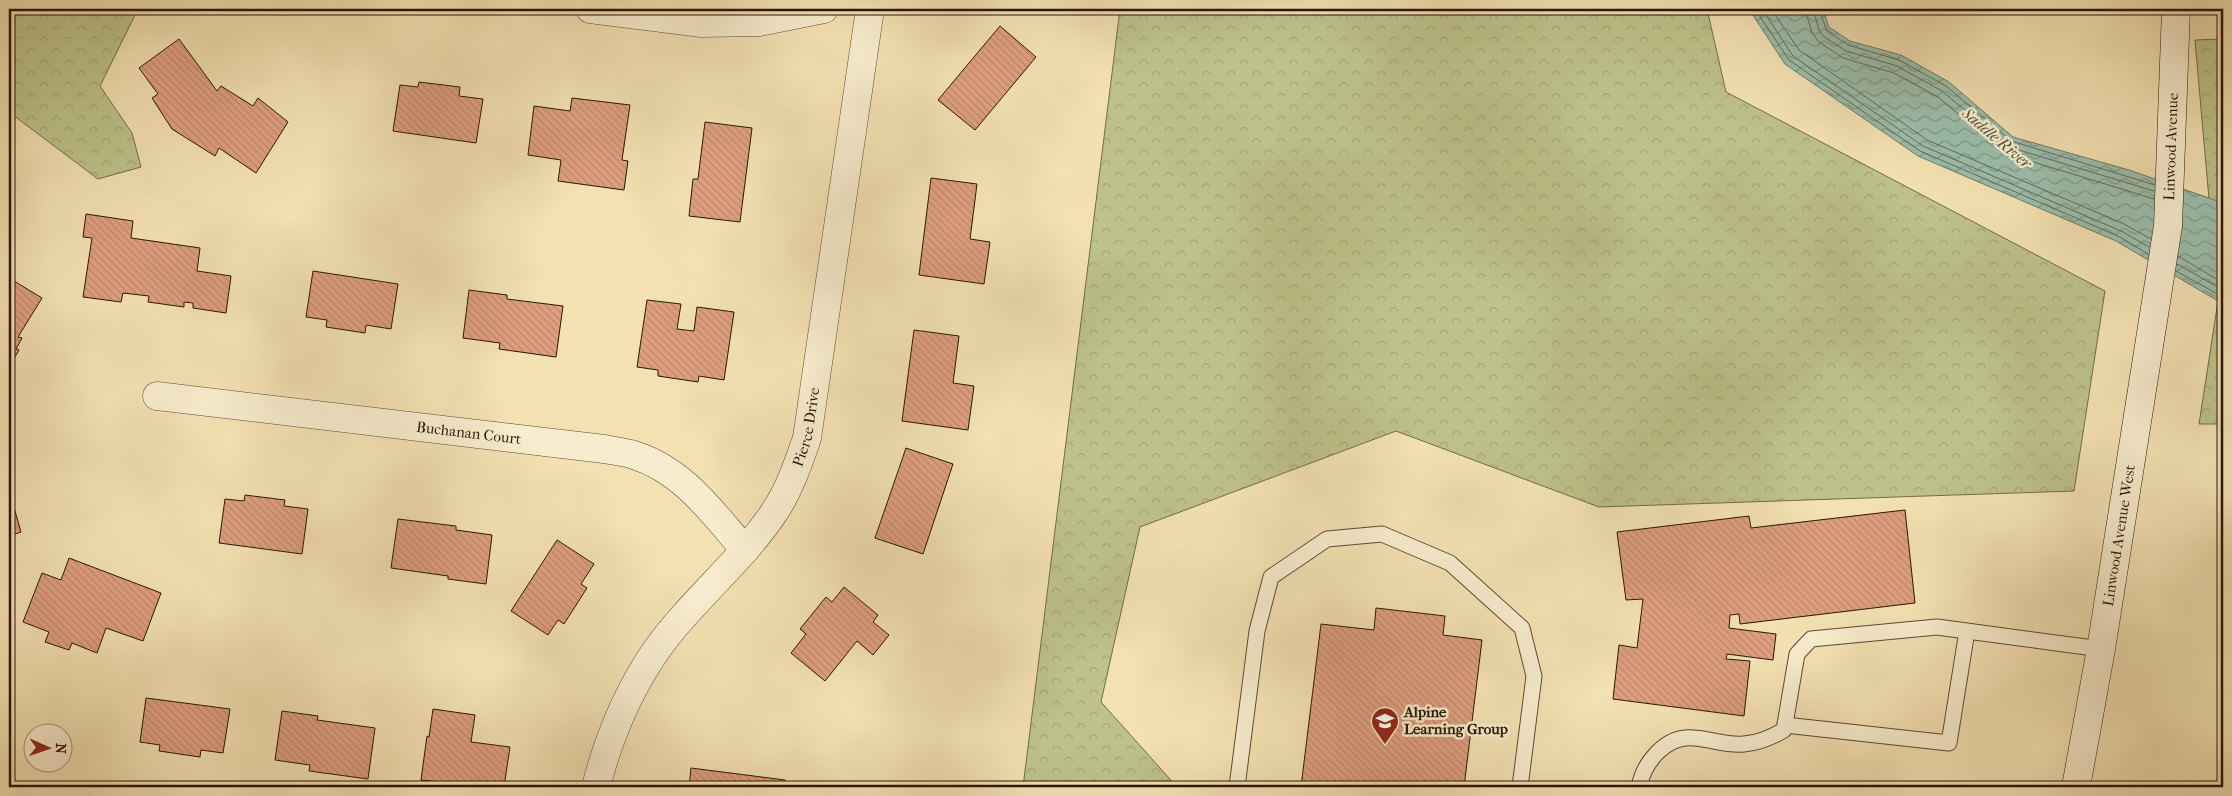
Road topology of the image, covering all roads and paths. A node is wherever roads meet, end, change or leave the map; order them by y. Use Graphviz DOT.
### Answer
graph roads {
  1 [pos="590,9"];
  2 [pos="824,9"];
  3 [pos="870,9"];
  4 [pos="2176,9"];
  5 [pos="2159,284"];
  6 [pos="157,396"];
  7 [pos="745,550"];
  8 [pos="1967,631"];
  9 [pos="2100,649"];
  10 [pos="1785,725"];
  11 [pos="596,787"];
  12 [pos="1237,787"];
  13 [pos="1520,787"];
  14 [pos="1639,787"];
  15 [pos="2076,787"];
  1 -- 2 [label="street"];
  3 -- 7 [label="street, Pierce Drive"];
  4 -- 5 [label="street, Linwood Avenue"];
  5 -- 9 [label="street, Linwood Avenue West"];
  6 -- 7 [label="street, Buchanan Court"];
  7 -- 11 [label="street, Pierce Drive"];
  8 -- 9 [label="lane"];
  8 -- 10 [label="lane"];
  8 -- 10 [label="lane"];
  9 -- 15 [label="street, Linwood Avenue West"];
  10 -- 14 [label="lane"];
  12 -- 13 [label="lane"];
}
